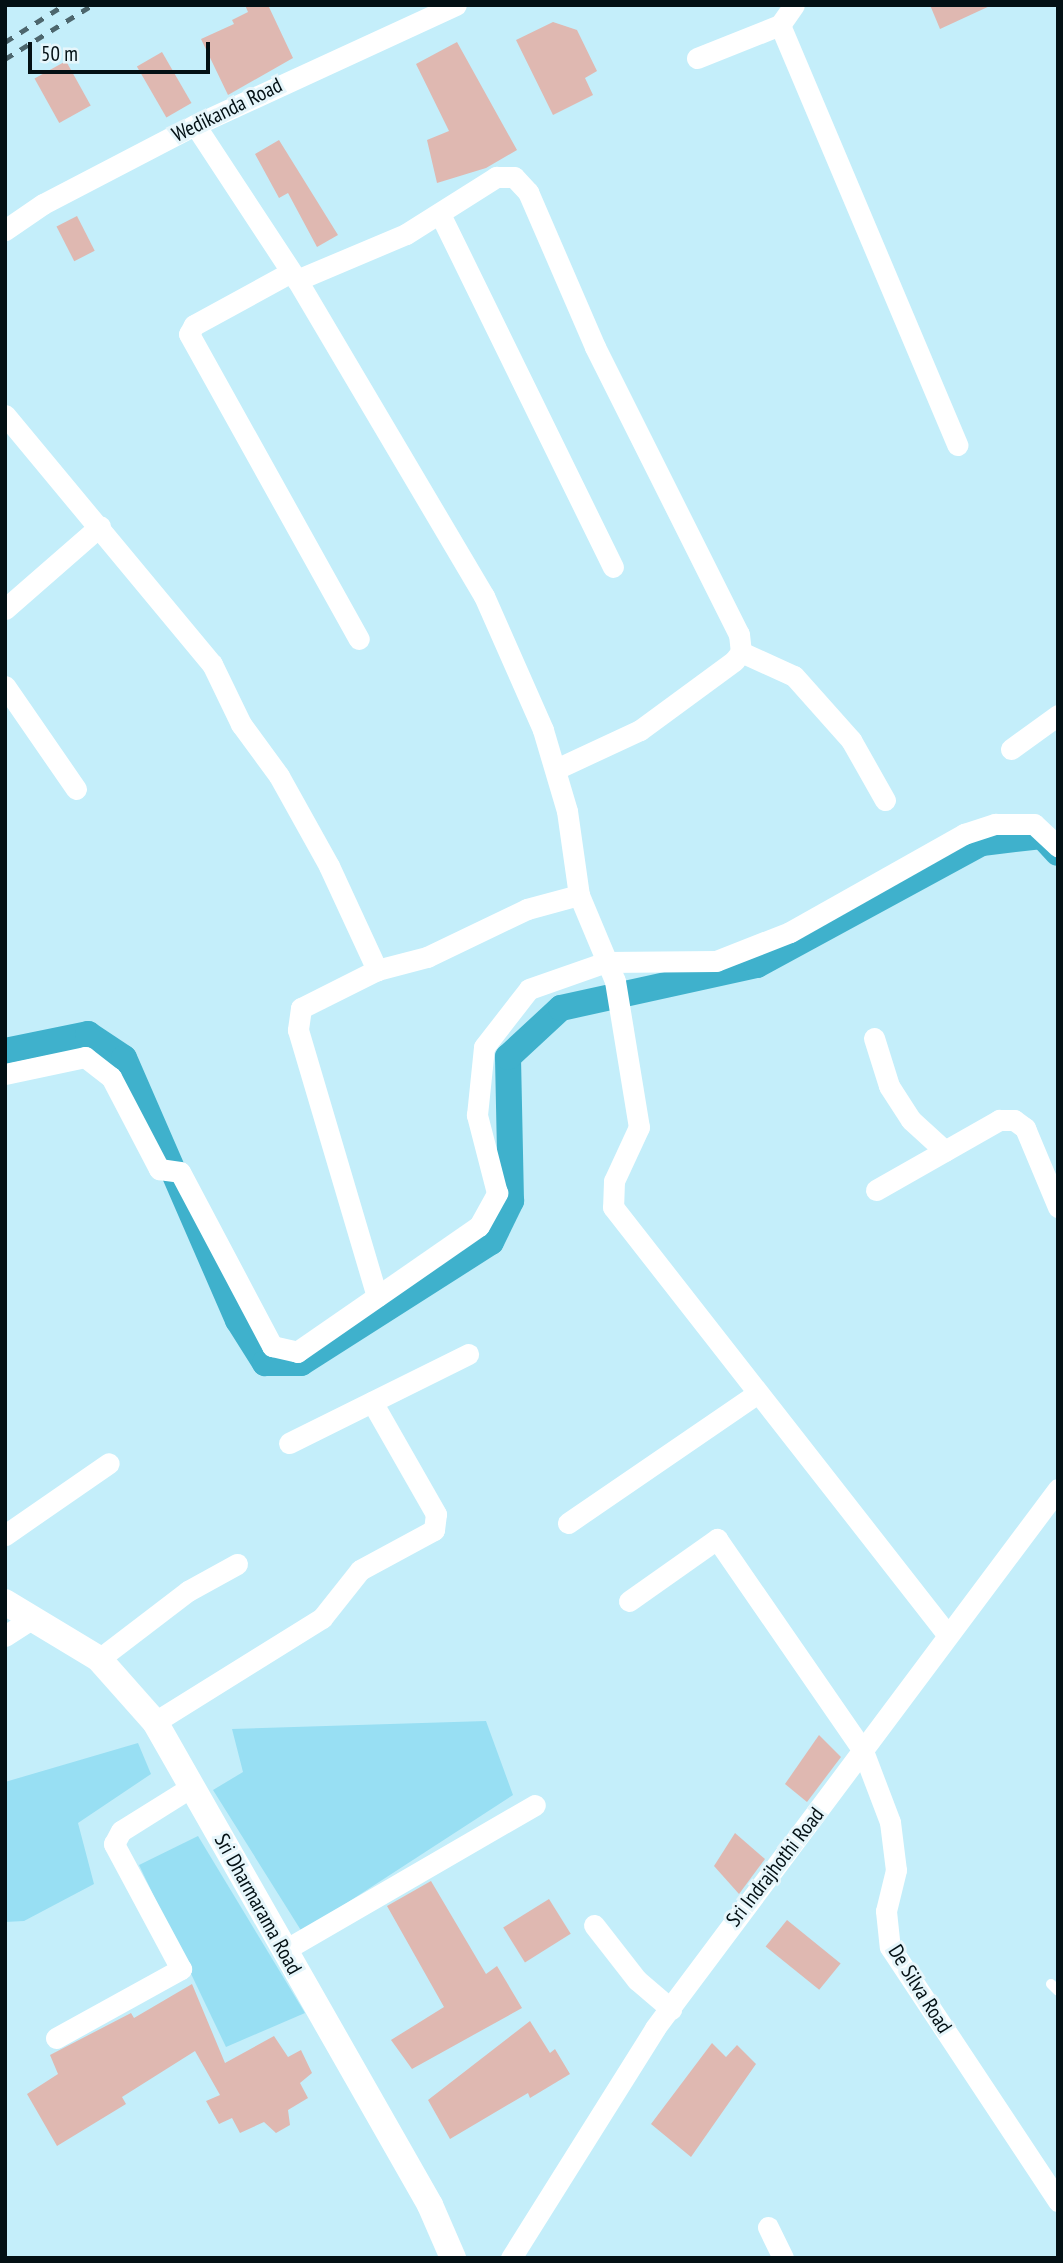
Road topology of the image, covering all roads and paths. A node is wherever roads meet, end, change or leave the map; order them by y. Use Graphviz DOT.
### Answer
graph roads {
  1 [pos="456,5"];
  2 [pos="794,5"];
  3 [pos="780,25"];
  4 [pos="697,58"];
  5 [pos="195,125"];
  6 [pos="440,214"];
  7 [pos="5,230"];
  8 [pos="294,276"];
  9 [pos="5,415"];
  10 [pos="957,445"];
  11 [pos="100,526"];
  12 [pos="613,568"];
  13 [pos="5,609"];
  14 [pos="359,639"];
  15 [pos="741,652"];
  16 [pos="5,686"];
  17 [pos="1058,715"];
  18 [pos="1011,749"];
  19 [pos="556,769"];
  20 [pos="76,789"];
  21 [pos="885,800"];
  22 [pos="1058,846"];
  23 [pos="579,895"];
  24 [pos="377,970"];
  25 [pos="610,972"];
  26 [pos="874,1038"];
  27 [pos="5,1073"];
  28 [pos="945,1151"];
  29 [pos="876,1190"];
  30 [pos="1058,1207"];
  31 [pos="377,1297"];
  32 [pos="468,1354"];
  33 [pos="758,1393"];
  34 [pos="372,1402"];
  35 [pos="289,1443"];
  36 [pos="109,1463"];
  37 [pos="1058,1489"];
  38 [pos="568,1523"];
  39 [pos="5,1535"];
  40 [pos="237,1564"];
  41 [pos="629,1601"];
  42 [pos="5,1602"];
  43 [pos="31,1619"];
  44 [pos="947,1634"];
  45 [pos="5,1636"];
  46 [pos="99,1659"];
  47 [pos="155,1722"];
  48 [pos="863,1751"];
  49 [pos="193,1786"];
  50 [pos="535,1805"];
  51 [pos="594,1924"];
  52 [pos="283,1951"];
  53 [pos="671,2009"];
  54 [pos="56,2038"];
  55 [pos="1058,2201"];
  56 [pos="768,2227"];
  57 [pos="453,2258"];
  58 [pos="511,2258"];
  59 [pos="783,2258"];
  1 -- 5 [label="street, Wedikanda Road"];
  2 -- 3 [label="street"];
  3 -- 4 [label="street"];
  3 -- 10 [label="street"];
  5 -- 7 [label="street, Wedikanda Road"];
  5 -- 8 [label="street"];
  6 -- 8 [label="street"];
  6 -- 12 [label="street"];
  6 -- 15 [label="street"];
  8 -- 14 [label="street"];
  8 -- 19 [label="street"];
  9 -- 11 [label="street"];
  11 -- 13 [label="street"];
  11 -- 24 [label="street"];
  15 -- 19 [label="street"];
  15 -- 21 [label="street"];
  16 -- 20 [label="street"];
  17 -- 18 [label="street"];
  19 -- 23 [label="street"];
  22 -- 25 [label="street"];
  23 -- 24 [label="street"];
  23 -- 25 [label="street"];
  24 -- 31 [label="street"];
  25 -- 31 [label="street"];
  25 -- 33 [label="street"];
  26 -- 28 [label="street"];
  27 -- 31 [label="street"];
  28 -- 29 [label="street"];
  28 -- 30 [label="street"];
  32 -- 34 [label="street"];
  33 -- 38 [label="street"];
  33 -- 44 [label="street"];
  34 -- 35 [label="street"];
  34 -- 47 [label="street"];
  36 -- 39 [label="street"];
  37 -- 44 [label="street, Sri Indrajhothi Road"];
  40 -- 46 [label="street"];
  41 -- 48 [label="street, De Silva Road"];
  42 -- 43 [label="street, Sri Dharmarama Road"];
  43 -- 45 [label="street"];
  43 -- 46 [label="street, Sri Dharmarama Road"];
  44 -- 48 [label="street, Sri Indrajhothi Road"];
  46 -- 47 [label="street, Sri Dharmarama Road"];
  47 -- 49 [label="street, Sri Dharmarama Road"];
  48 -- 53 [label="street, Sri Indrajhothi Road"];
  48 -- 55 [label="street, De Silva Road"];
  49 -- 52 [label="street, Sri Dharmarama Road"];
  49 -- 54 [label="street"];
  50 -- 52 [label="street"];
  51 -- 53 [label="street"];
  52 -- 57 [label="street, Sri Dharmarama Road"];
  53 -- 58 [label="street, Sri Indrajhothi Road"];
  56 -- 59 [label="street"];
}
